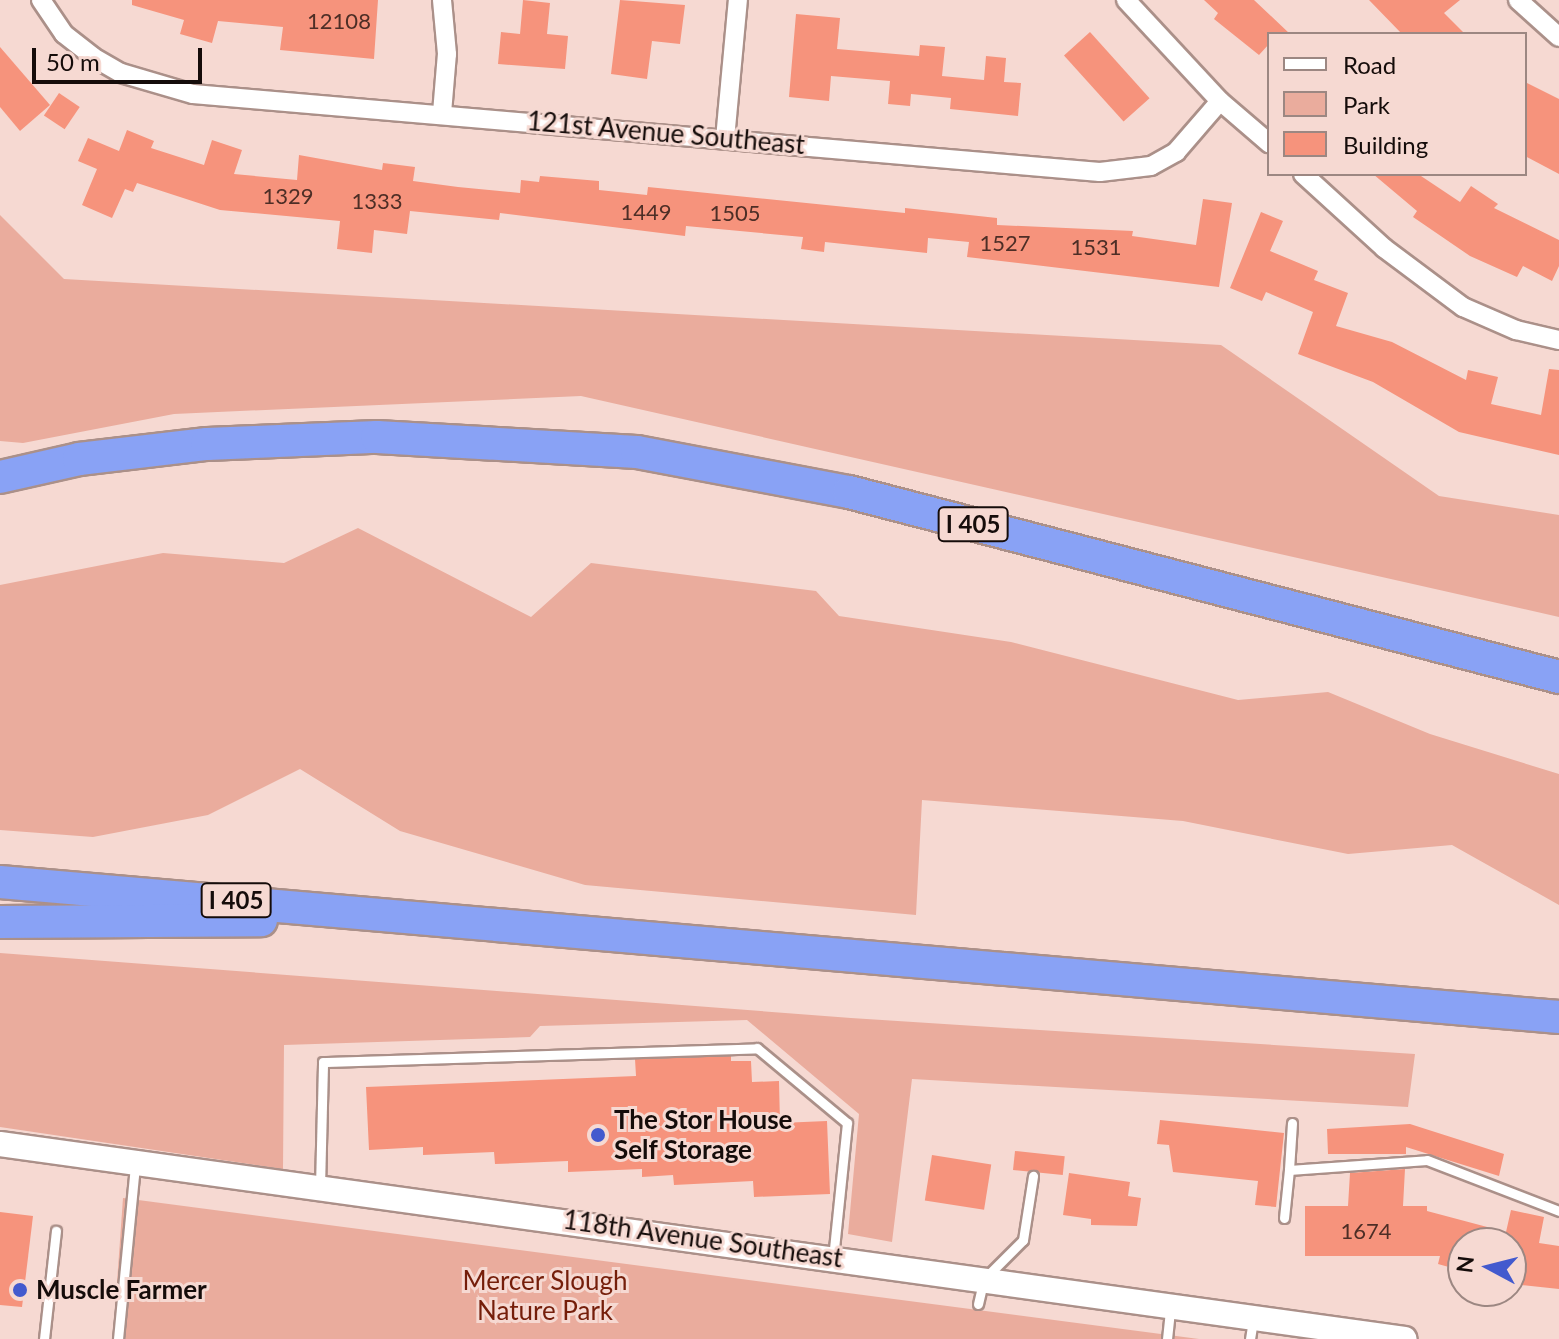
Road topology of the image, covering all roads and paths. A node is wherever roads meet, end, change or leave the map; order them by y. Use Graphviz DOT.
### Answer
graph roads {
  1 [pos="442,0"];
  2 [pos="738,0"];
  3 [pos="1126,0"];
  4 [pos="1518,0"];
  5 [pos="44,5"];
  6 [pos="1559,37"];
  7 [pos="1220,101"];
  8 [pos="442,113"];
  9 [pos="725,139"];
  10 [pos="1267,141"];
  11 [pos="1305,176"];
  12 [pos="1559,340"];
  13 [pos="9,473"];
  14 [pos="1559,677"];
  15 [pos="0,882"];
  16 [pos="471,919"];
  17 [pos="0,922"];
  18 [pos="1559,1017"];
  19 [pos="1292,1123"];
  20 [pos="0,1144"];
  21 [pos="135,1162"];
  22 [pos="1289,1170"];
  23 [pos="1033,1176"];
  24 [pos="320,1187"];
  25 [pos="1559,1211"];
  26 [pos="1284,1218"];
  27 [pos="56,1231"];
  28 [pos="833,1258"];
  29 [pos="984,1279"];
  30 [pos="978,1304"];
  31 [pos="1170,1305"];
  32 [pos="1251,1329"];
  33 [pos="44,1339"];
  34 [pos="118,1339"];
  35 [pos="1167,1339"];
  36 [pos="1405,1339"];
  1 -- 8 [label="street"];
  2 -- 9 [label="street"];
  3 -- 7 [label="street"];
  4 -- 6 [label="street"];
  5 -- 8 [label="street, 121st Avenue Southeast"];
  7 -- 9 [label="street, 121st Avenue Southeast"];
  7 -- 10 [label="street"];
  8 -- 9 [label="street, 121st Avenue Southeast"];
  11 -- 12 [label="street"];
  13 -- 14 [label="highway, I 405"];
  15 -- 16 [label="highway, I 405"];
  16 -- 17 [label="highway"];
  16 -- 18 [label="highway, I 405"];
  19 -- 22 [label="lane"];
  20 -- 21 [label="street, 118th Avenue Southeast"];
  21 -- 24 [label="street, 118th Avenue Southeast"];
  21 -- 34 [label="lane"];
  22 -- 25 [label="lane"];
  22 -- 26 [label="lane"];
  23 -- 29 [label="lane"];
  24 -- 28 [label="street, 118th Avenue Southeast"];
  24 -- 28 [label="lane"];
  27 -- 33 [label="lane"];
  28 -- 29 [label="street, 118th Avenue Southeast"];
  29 -- 30 [label="lane"];
  29 -- 31 [label="street, 118th Avenue Southeast"];
  31 -- 32 [label="street, 118th Avenue Southeast"];
  31 -- 35 [label="lane"];
  32 -- 36 [label="street, 118th Avenue Southeast"];
}
